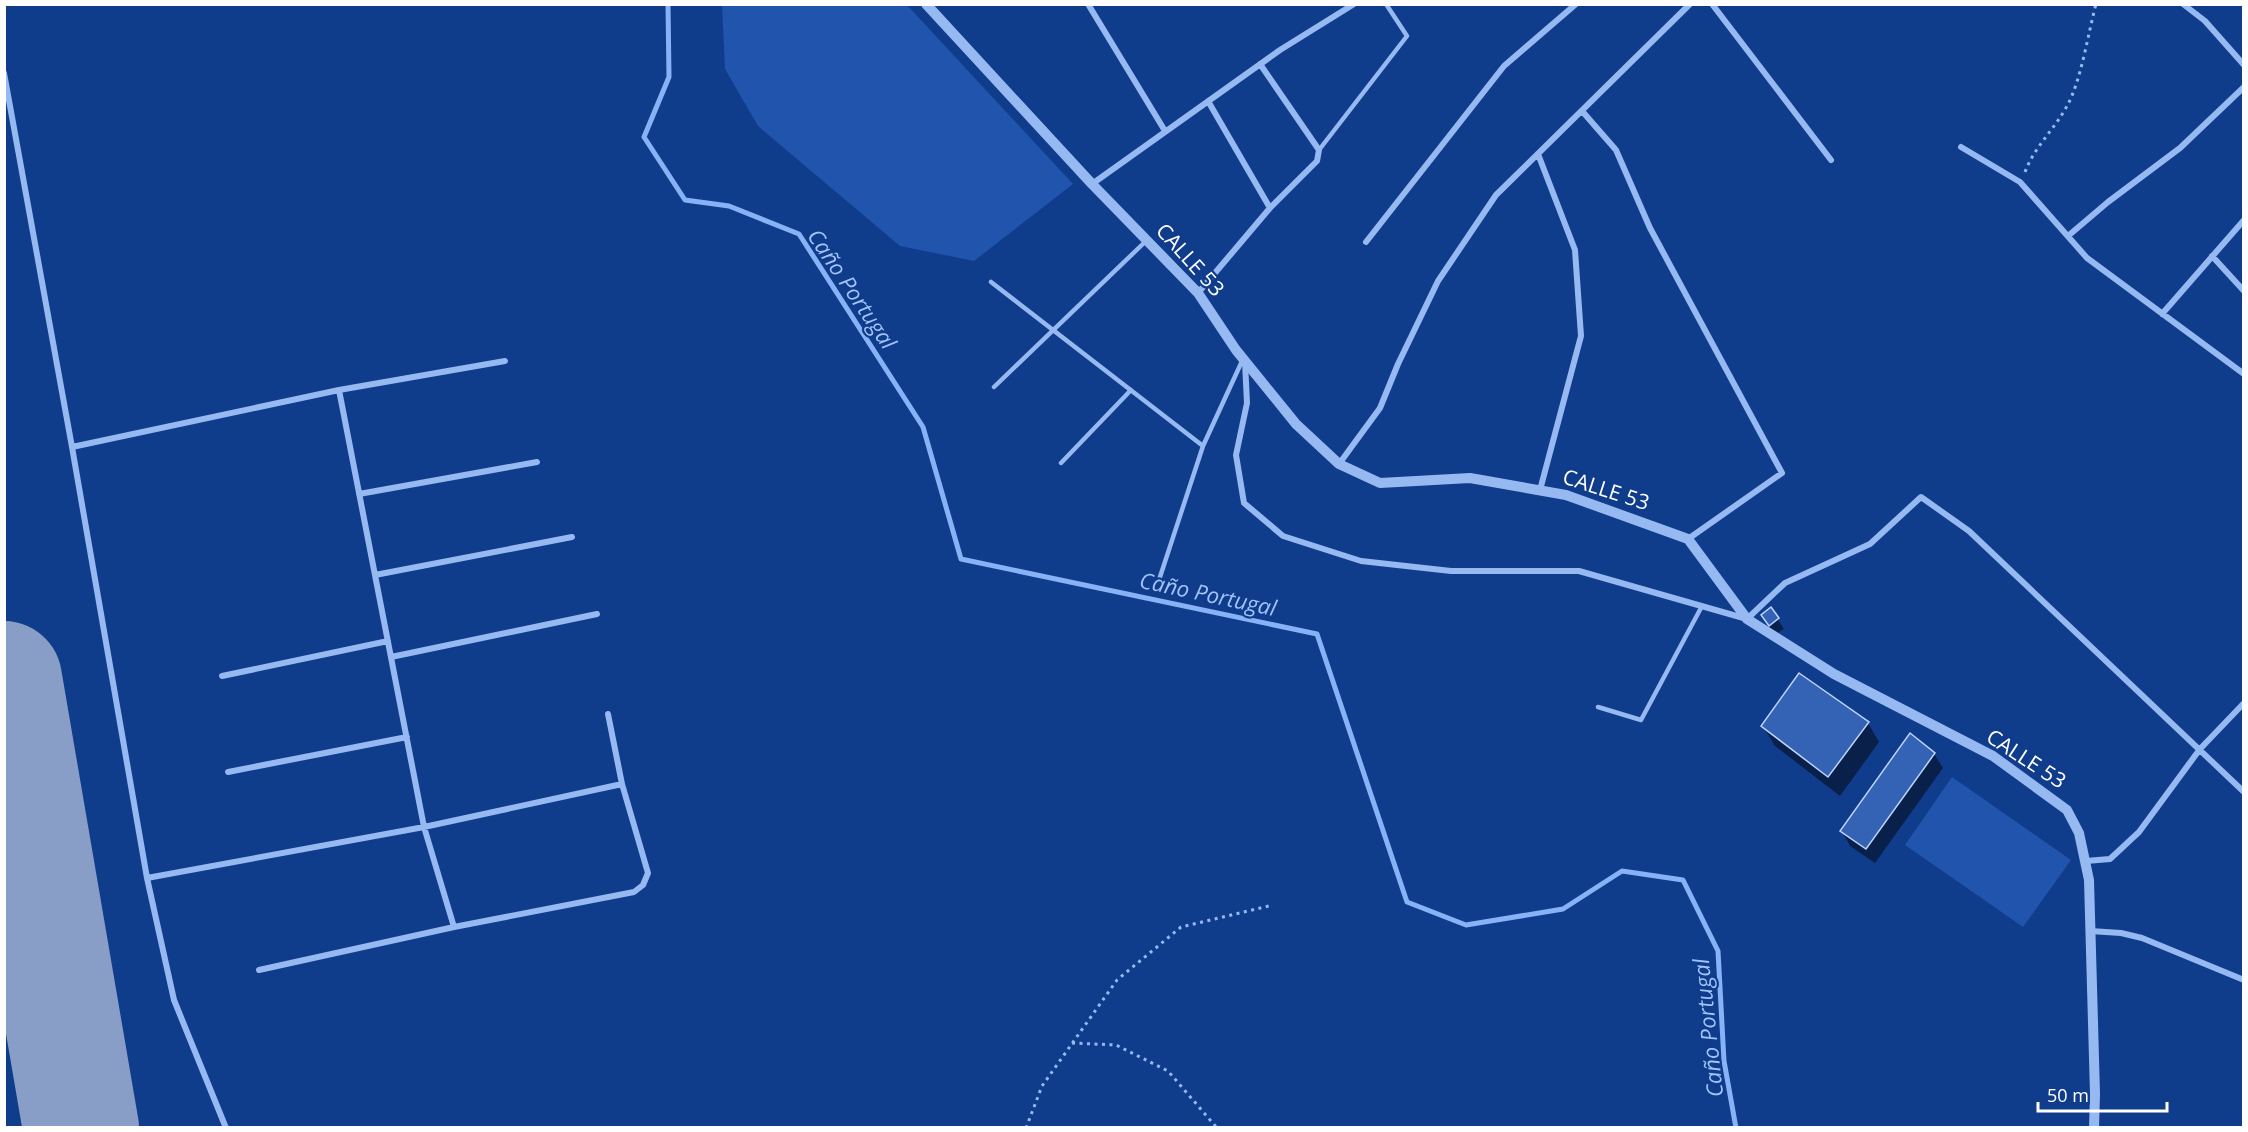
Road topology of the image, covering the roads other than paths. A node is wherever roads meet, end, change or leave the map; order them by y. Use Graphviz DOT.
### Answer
graph roads {
  1 [pos="926,4"];
  2 [pos="1088,4"];
  3 [pos="1354,4"];
  4 [pos="1386,4"];
  5 [pos="1576,4"];
  6 [pos="1690,4"];
  7 [pos="1712,4"];
  8 [pos="2183,4"];
  9 [pos="1260,64"];
  10 [pos="2244,65"];
  11 [pos="4,74"];
  12 [pos="2244,87"];
  13 [pos="1208,101"];
  14 [pos="1582,111"];
  15 [pos="1164,131"];
  16 [pos="1961,147"];
  17 [pos="1319,150"];
  18 [pos="1538,154"];
  19 [pos="1831,160"];
  20 [pos="1092,184"];
  21 [pos="1270,208"];
  22 [pos="2244,220"];
  23 [pos="2068,236"];
  24 [pos="1147,240"];
  25 [pos="1366,242"];
  26 [pos="2212,256"];
  27 [pos="991,282"];
  28 [pos="2244,291"];
  29 [pos="1198,293"];
  30 [pos="2162,314"];
  31 [pos="1053,330"];
  32 [pos="1244,360"];
  33 [pos="505,361"];
  34 [pos="2244,374"];
  35 [pos="994,387"];
  36 [pos="339,390"];
  37 [pos="1131,390"];
  38 [pos="1203,446"];
  39 [pos="72,447"];
  40 [pos="537,462"];
  41 [pos="1061,463"];
  42 [pos="1339,464"];
  43 [pos="1540,490"];
  44 [pos="359,494"];
  45 [pos="572,537"];
  46 [pos="1688,539"];
  47 [pos="375,575"];
  48 [pos="1160,577"];
  49 [pos="1702,606"];
  50 [pos="597,614"];
  51 [pos="1747,619"];
  52 [pos="388,641"];
  53 [pos="391,657"];
  54 [pos="222,676"];
  55 [pos="2244,703"];
  56 [pos="1598,706"];
  57 [pos="608,714"];
  58 [pos="407,737"];
  59 [pos="2200,749"];
  60 [pos="228,772"];
  61 [pos="622,784"];
  62 [pos="2244,792"];
  63 [pos="424,827"];
  64 [pos="2086,861"];
  65 [pos="147,878"];
  66 [pos="454,927"];
  67 [pos="2090,931"];
  68 [pos="259,970"];
  69 [pos="2244,980"];
  70 [pos="226,1128"];
  71 [pos="2094,1128"];
  1 -- 20 [label="street, CALLE 53"];
  2 -- 15 [label="street"];
  3 -- 9 [label="street"];
  4 -- 17 [label="lane"];
  5 -- 25 [label="street"];
  6 -- 14 [label="street"];
  7 -- 19 [label="street"];
  8 -- 10 [label="street"];
  9 -- 13 [label="street"];
  9 -- 17 [label="street"];
  11 -- 39 [label="street"];
  12 -- 23 [label="street"];
  13 -- 15 [label="street"];
  13 -- 21 [label="street"];
  14 -- 18 [label="street"];
  14 -- 46 [label="street"];
  15 -- 20 [label="street"];
  16 -- 23 [label="street"];
  17 -- 21 [label="street"];
  18 -- 42 [label="street"];
  18 -- 43 [label="street"];
  20 -- 24 [label="street, CALLE 53"];
  21 -- 29 [label="street"];
  22 -- 26 [label="street"];
  23 -- 30 [label="street"];
  24 -- 29 [label="street, CALLE 53"];
  24 -- 31 [label="lane"];
  26 -- 28 [label="street"];
  26 -- 30 [label="street"];
  27 -- 31 [label="lane"];
  29 -- 32 [label="street, CALLE 53"];
  30 -- 34 [label="street"];
  31 -- 35 [label="lane"];
  31 -- 37 [label="lane"];
  32 -- 38 [label="lane"];
  32 -- 42 [label="street, CALLE 53"];
  32 -- 49 [label="street"];
  33 -- 36 [label="street"];
  36 -- 39 [label="street"];
  36 -- 44 [label="street"];
  37 -- 38 [label="lane"];
  37 -- 41 [label="lane"];
  38 -- 48 [label="lane"];
  39 -- 65 [label="street"];
  40 -- 44 [label="street"];
  42 -- 43 [label="street, CALLE 53"];
  43 -- 46 [label="street, CALLE 53"];
  44 -- 47 [label="street"];
  45 -- 47 [label="street"];
  46 -- 51 [label="street, CALLE 53"];
  47 -- 52 [label="street"];
  49 -- 51 [label="street"];
  49 -- 56 [label="lane"];
  50 -- 53 [label="street"];
  51 -- 59 [label="street"];
  51 -- 64 [label="street, CALLE 53"];
  52 -- 53 [label="street"];
  52 -- 54 [label="street"];
  53 -- 58 [label="street"];
  55 -- 59 [label="street"];
  57 -- 61 [label="street"];
  58 -- 60 [label="street"];
  58 -- 63 [label="street"];
  59 -- 62 [label="street"];
  59 -- 64 [label="street"];
  61 -- 63 [label="street"];
  61 -- 66 [label="street"];
  63 -- 65 [label="street"];
  63 -- 66 [label="street"];
  64 -- 67 [label="street, CALLE 53"];
  65 -- 70 [label="street"];
  66 -- 68 [label="street"];
  67 -- 69 [label="street"];
  67 -- 71 [label="street, CALLE 53"];
}
